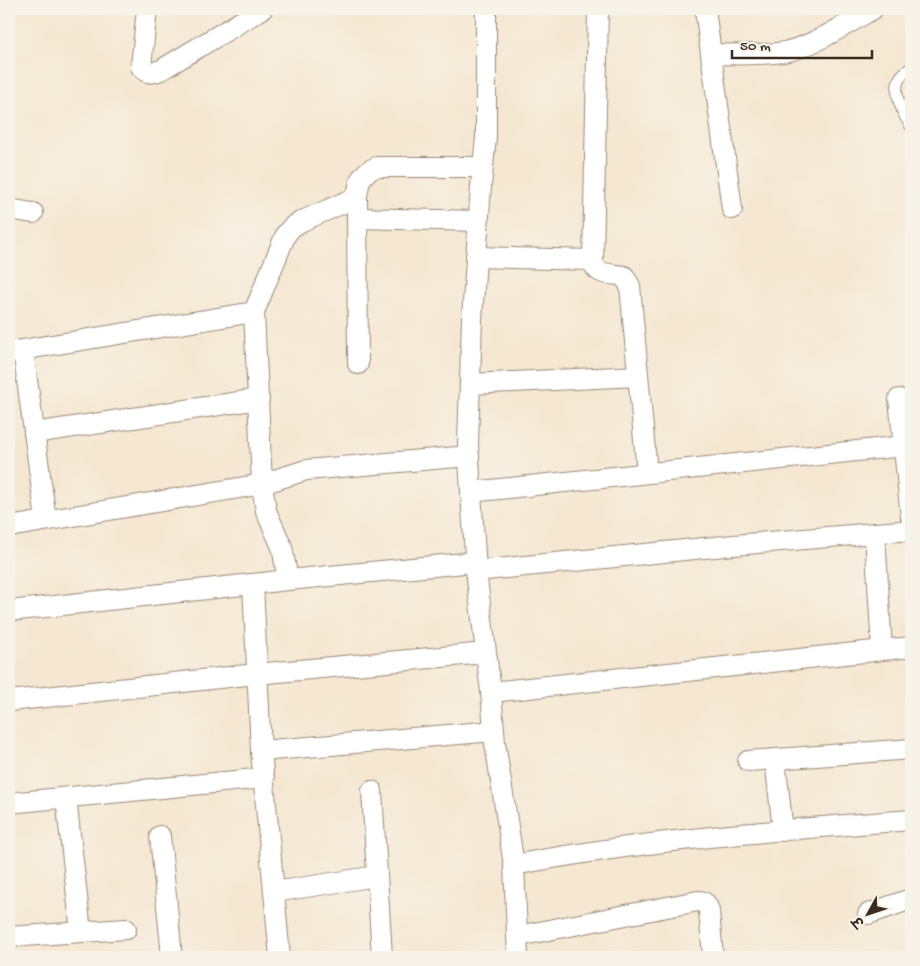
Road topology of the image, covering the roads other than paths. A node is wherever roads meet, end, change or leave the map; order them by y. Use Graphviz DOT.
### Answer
graph roads {
  1 [pos="147,9"];
  2 [pos="262,9"];
  3 [pos="486,9"];
  4 [pos="598,9"];
  5 [pos="705,9"];
  6 [pos="874,9"];
  7 [pos="711,54"];
  8 [pos="911,68"];
  9 [pos="911,127"];
  10 [pos="483,167"];
  11 [pos="357,197"];
  12 [pos="9,209"];
  13 [pos="732,210"];
  14 [pos="33,213"];
  15 [pos="357,218"];
  16 [pos="478,221"];
  17 [pos="476,257"];
  18 [pos="593,260"];
  19 [pos="254,312"];
  20 [pos="16,351"];
  21 [pos="358,364"];
  22 [pos="638,376"];
  23 [pos="470,384"];
  24 [pos="259,399"];
  25 [pos="899,399"];
  26 [pos="34,433"];
  27 [pos="904,446"];
  28 [pos="469,456"];
  29 [pos="647,473"];
  30 [pos="262,484"];
  31 [pos="471,492"];
  32 [pos="911,517"];
  33 [pos="46,520"];
  34 [pos="9,527"];
  35 [pos="911,530"];
  36 [pos="875,534"];
  37 [pos="475,566"];
  38 [pos="288,580"];
  39 [pos="253,584"];
  40 [pos="9,611"];
  41 [pos="911,647"];
  42 [pos="882,650"];
  43 [pos="485,653"];
  44 [pos="256,674"];
  45 [pos="491,692"];
  46 [pos="9,701"];
  47 [pos="494,731"];
  48 [pos="911,749"];
  49 [pos="261,751"];
  50 [pos="775,759"];
  51 [pos="748,761"];
  52 [pos="264,778"];
  53 [pos="372,790"];
  54 [pos="66,798"];
  55 [pos="9,803"];
  56 [pos="911,820"];
  57 [pos="783,830"];
  58 [pos="160,836"];
  59 [pos="514,865"];
  60 [pos="377,876"];
  61 [pos="274,892"];
  62 [pos="911,899"];
  63 [pos="868,914"];
  64 [pos="126,929"];
  65 [pos="81,932"];
  66 [pos="518,936"];
  67 [pos="9,937"];
  68 [pos="172,957"];
  69 [pos="280,957"];
  70 [pos="382,957"];
  71 [pos="518,957"];
  72 [pos="713,957"];
  1 -- 2 [label="street"];
  3 -- 10 [label="street"];
  4 -- 18 [label="street"];
  5 -- 7 [label="street"];
  6 -- 7 [label="street"];
  7 -- 13 [label="street"];
  8 -- 9 [label="lane"];
  10 -- 11 [label="street"];
  10 -- 16 [label="street"];
  11 -- 15 [label="street"];
  11 -- 19 [label="street"];
  12 -- 14 [label="street"];
  15 -- 16 [label="street"];
  15 -- 21 [label="street"];
  16 -- 17 [label="street"];
  17 -- 18 [label="street"];
  17 -- 23 [label="street"];
  18 -- 22 [label="street"];
  19 -- 20 [label="street"];
  19 -- 24 [label="street"];
  20 -- 26 [label="street"];
  22 -- 23 [label="street"];
  22 -- 29 [label="street"];
  23 -- 28 [label="street"];
  24 -- 26 [label="street"];
  24 -- 30 [label="street"];
  25 -- 27 [label="street"];
  26 -- 33 [label="street"];
  27 -- 29 [label="street"];
  27 -- 32 [label="street"];
  28 -- 30 [label="street"];
  28 -- 31 [label="street"];
  29 -- 31 [label="street"];
  30 -- 33 [label="street"];
  30 -- 38 [label="street"];
  31 -- 37 [label="street"];
  33 -- 34 [label="street"];
  35 -- 36 [label="street"];
  36 -- 37 [label="street"];
  36 -- 42 [label="street"];
  37 -- 38 [label="street"];
  37 -- 43 [label="street"];
  38 -- 39 [label="street"];
  39 -- 40 [label="street"];
  39 -- 44 [label="street"];
  41 -- 42 [label="street"];
  42 -- 45 [label="street"];
  43 -- 44 [label="street"];
  43 -- 45 [label="street"];
  44 -- 46 [label="street"];
  44 -- 49 [label="street"];
  45 -- 47 [label="street"];
  47 -- 49 [label="street"];
  47 -- 59 [label="street"];
  48 -- 50 [label="street"];
  49 -- 52 [label="street"];
  50 -- 51 [label="street"];
  50 -- 57 [label="street"];
  52 -- 54 [label="street"];
  52 -- 61 [label="street"];
  53 -- 60 [label="street"];
  54 -- 55 [label="street"];
  54 -- 65 [label="street"];
  56 -- 57 [label="street"];
  57 -- 59 [label="street"];
  58 -- 68 [label="street"];
  59 -- 66 [label="street"];
  60 -- 61 [label="street"];
  60 -- 70 [label="street"];
  61 -- 69 [label="street"];
  62 -- 63 [label="street"];
  64 -- 65 [label="street"];
  65 -- 67 [label="street"];
  66 -- 71 [label="street"];
  66 -- 72 [label="street"];
}
